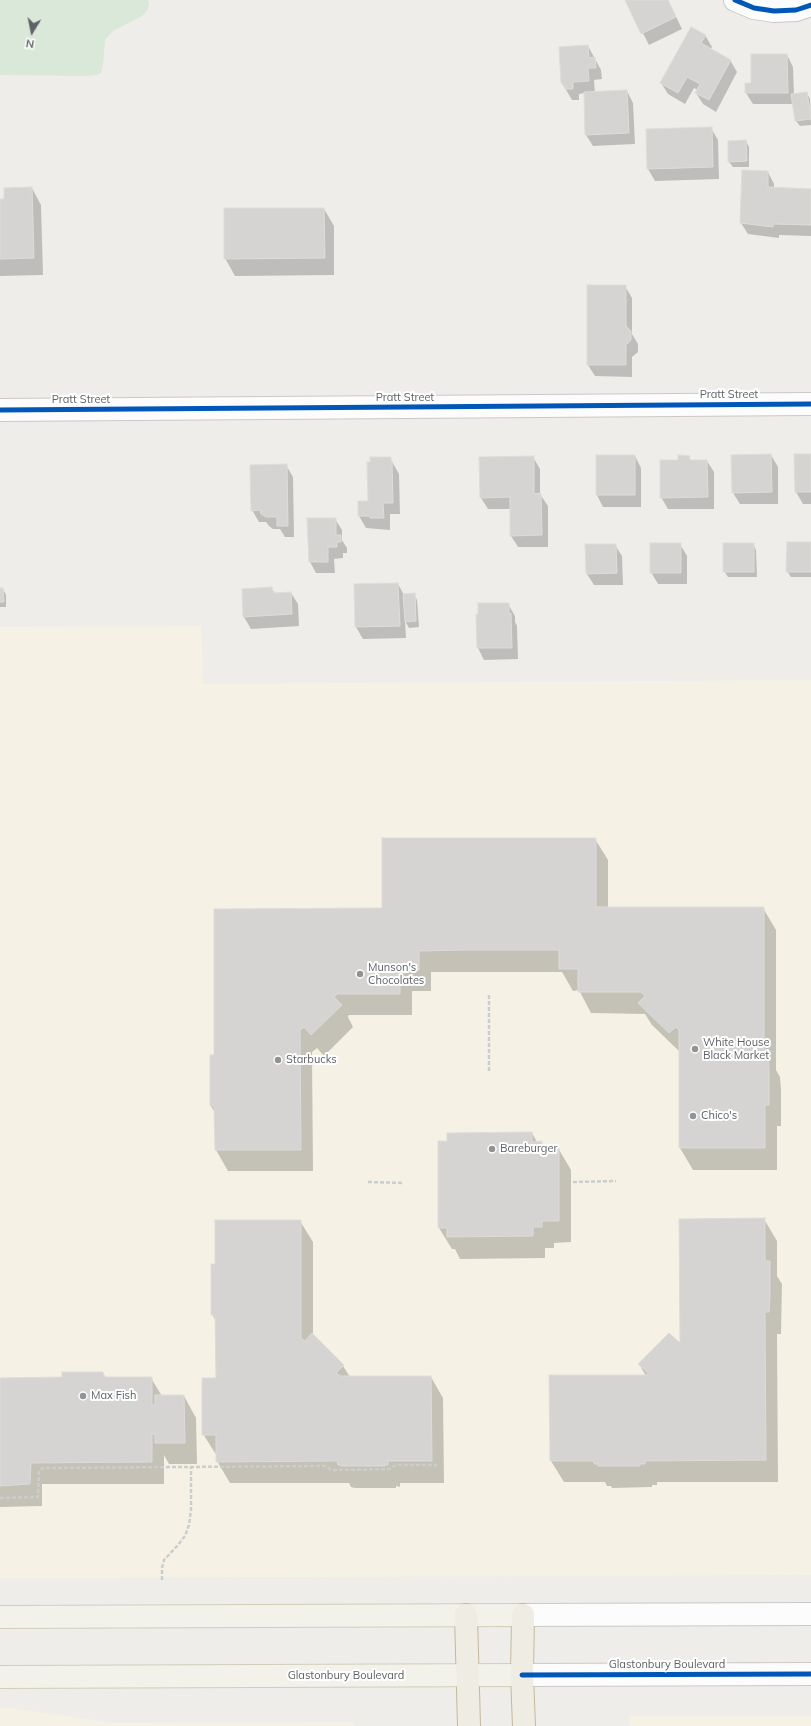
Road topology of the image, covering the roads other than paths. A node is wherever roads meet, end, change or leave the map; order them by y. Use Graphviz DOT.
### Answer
graph roads {
  1 [pos="735,0"];
  2 [pos="811,5"];
  3 [pos="811,404"];
  4 [pos="0,410"];
  5 [pos="811,1614"];
  6 [pos="466,1615"];
  7 [pos="523,1615"];
  8 [pos="0,1617"];
  9 [pos="811,1674"];
  10 [pos="522,1675"];
  11 [pos="467,1676"];
  12 [pos="0,1677"];
  13 [pos="469,1726"];
  14 [pos="524,1726"];
  1 -- 2 [label="street"];
  3 -- 4 [label="street, Pratt Street"];
  5 -- 7 [label="street"];
  6 -- 7 [label="main road"];
  6 -- 8 [label="main road"];
  6 -- 11 [label="highway"];
  7 -- 10 [label="highway"];
  9 -- 10 [label="street, Glastonbury Boulevard"];
  10 -- 11 [label="main road, Glastonbury Boulevard"];
  10 -- 14 [label="highway"];
  11 -- 12 [label="main road, Glastonbury Boulevard"];
  11 -- 13 [label="highway"];
}
